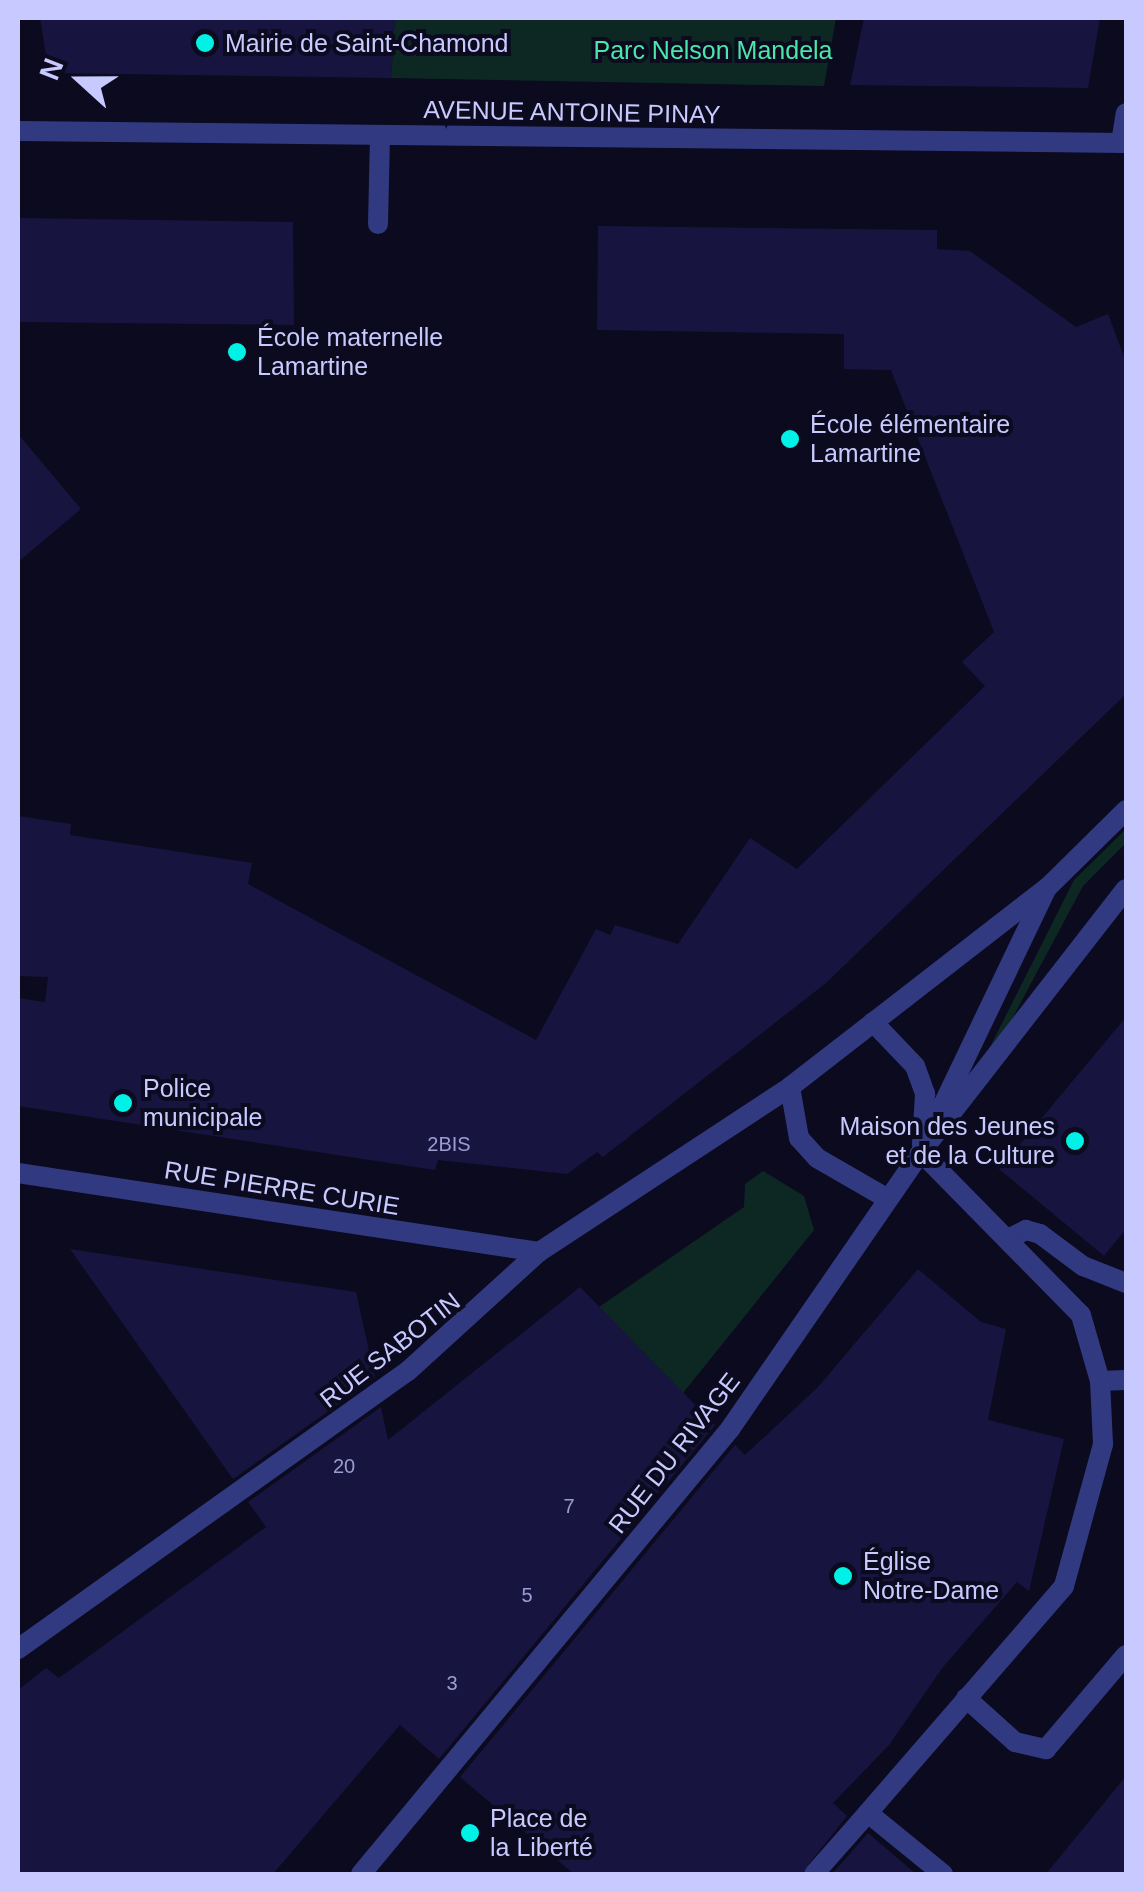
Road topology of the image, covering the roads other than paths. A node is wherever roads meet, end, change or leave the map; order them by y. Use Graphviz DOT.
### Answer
graph roads {
  1 [pos="1126,113"];
  2 [pos="18,131"];
  3 [pos="380,136"];
  4 [pos="1124,143"];
  5 [pos="378,224"];
  6 [pos="1126,810"];
  7 [pos="1047,888"];
  8 [pos="1126,889"];
  9 [pos="873,1022"];
  10 [pos="790,1087"];
  11 [pos="921,1152"];
  12 [pos="18,1172"];
  13 [pos="888,1199"];
  14 [pos="1010,1238"];
  15 [pos="540,1252"];
  16 [pos="1126,1283"];
  17 [pos="1126,1380"];
  18 [pos="1100,1381"];
  19 [pos="18,1650"];
  20 [pos="1126,1655"];
  21 [pos="966,1698"];
  22 [pos="864,1818"];
  23 [pos="360,1874"];
  24 [pos="814,1874"];
  25 [pos="943,1874"];
  1 -- 4 [label="street"];
  2 -- 3 [label="street, AVENUE ANTOINE PINAY"];
  3 -- 4 [label="street, AVENUE ANTOINE PINAY"];
  3 -- 5 [label="street"];
  6 -- 7 [label="street"];
  7 -- 9 [label="street"];
  7 -- 11 [label="street"];
  8 -- 11 [label="street"];
  9 -- 10 [label="street"];
  9 -- 11 [label="street"];
  10 -- 13 [label="street"];
  10 -- 15 [label="street, RUE SABOTIN"];
  11 -- 13 [label="street, RUE DU RIVAGE"];
  11 -- 14 [label="street"];
  12 -- 15 [label="street, RUE PIERRE CURIE"];
  13 -- 23 [label="street, RUE DU RIVAGE"];
  14 -- 16 [label="street"];
  14 -- 18 [label="street"];
  15 -- 19 [label="street, RUE SABOTIN"];
  17 -- 18 [label="street"];
  18 -- 21 [label="street"];
  20 -- 21 [label="street"];
  21 -- 22 [label="street"];
  22 -- 24 [label="street"];
  22 -- 25 [label="street"];
}
